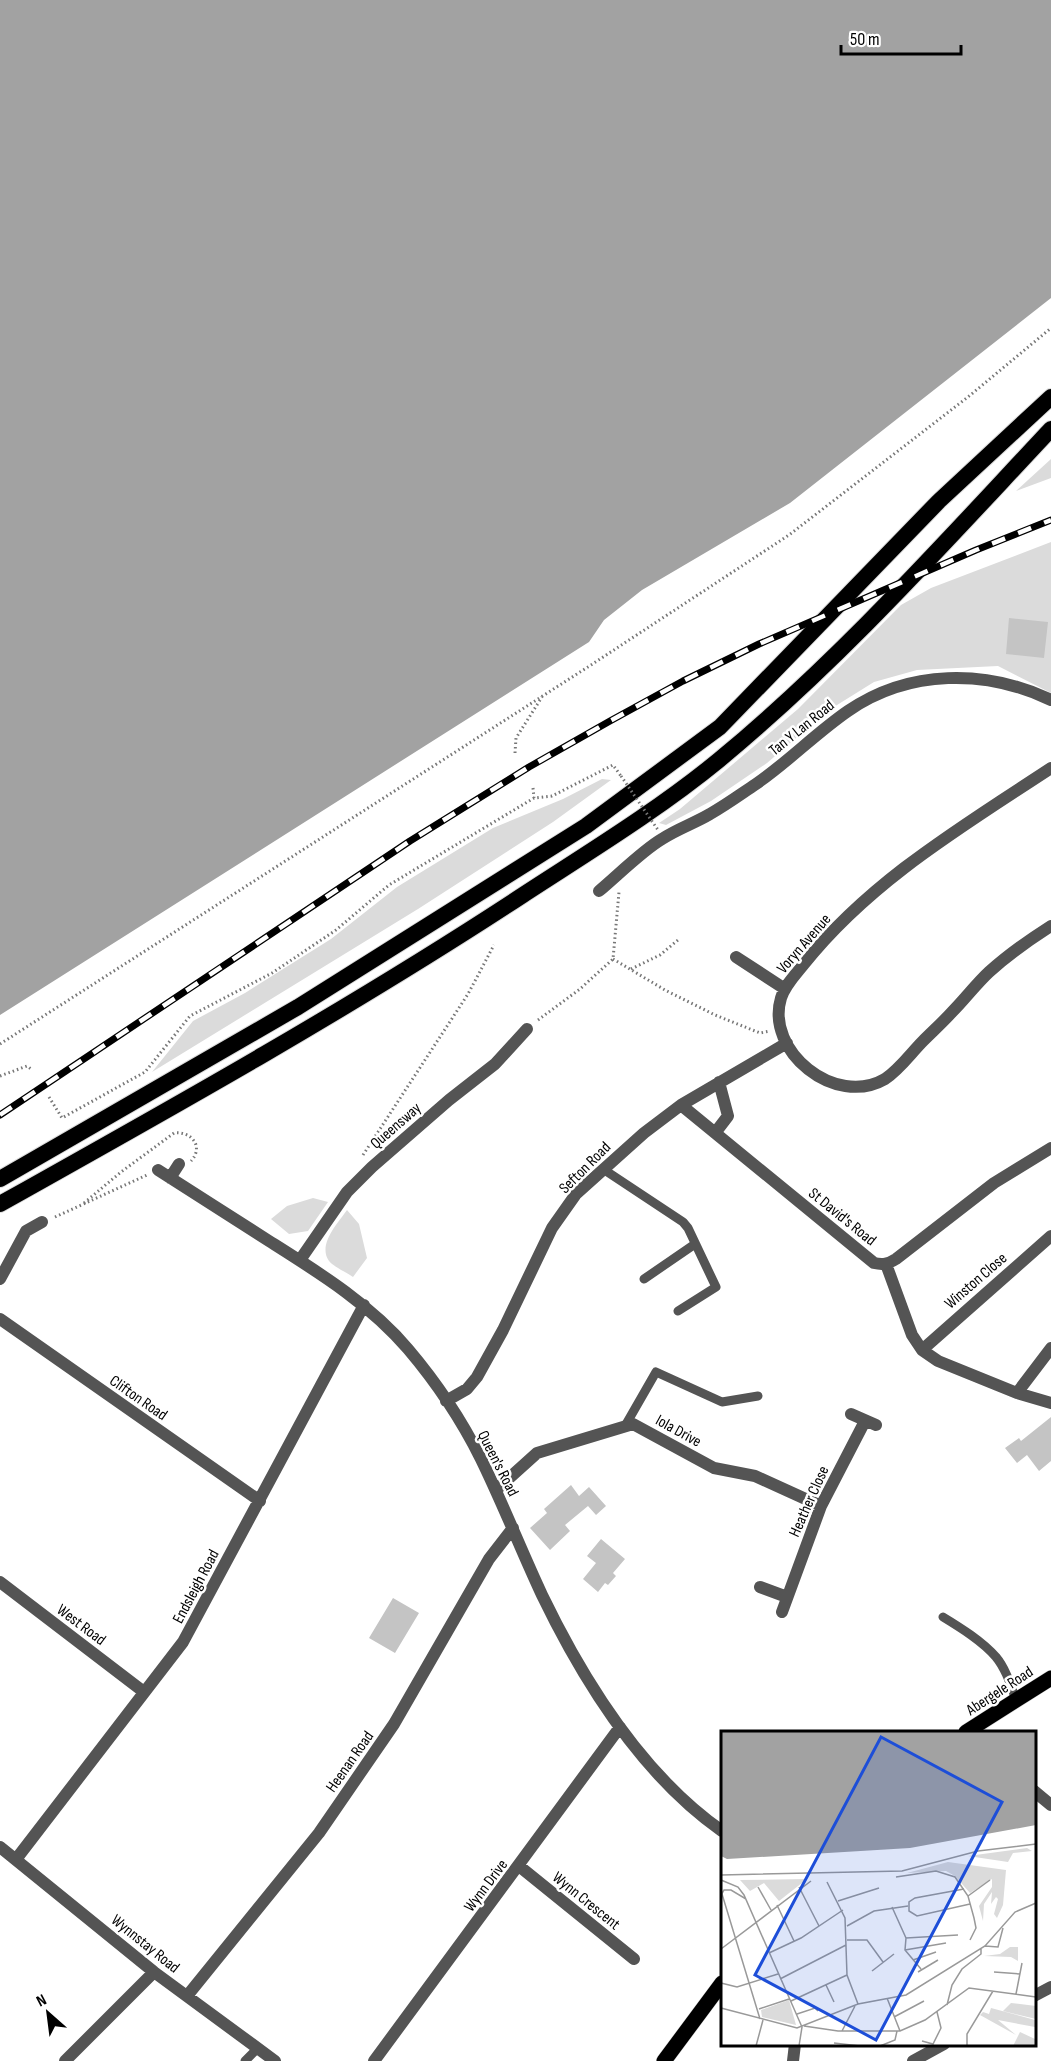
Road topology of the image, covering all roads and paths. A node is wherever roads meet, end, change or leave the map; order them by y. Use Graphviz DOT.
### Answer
graph roads {
  1 [pos="1051,328"];
  2 [pos="1051,397"];
  3 [pos="1051,429"];
  4 [pos="543,695"];
  5 [pos="1051,700"];
  6 [pos="515,753"];
  7 [pos="1051,768"];
  8 [pos="533,789"];
  9 [pos="534,798"];
  10 [pos="658,830"];
  11 [pos="620,874"];
  12 [pos="599,891"];
  13 [pos="1051,926"];
  14 [pos="678,940"];
  15 [pos="494,945"];
  16 [pos="736,957"];
  17 [pos="613,959"];
  18 [pos="631,969"];
  19 [pos="785,989"];
  20 [pos="780,1028"];
  21 [pos="527,1029"];
  22 [pos="787,1043"];
  23 [pos="0,1044"];
  24 [pos="31,1069"];
  25 [pos="0,1076"];
  26 [pos="719,1082"];
  27 [pos="49,1097"];
  28 [pos="681,1105"];
  29 [pos="715,1133"];
  30 [pos="1051,1148"];
  31 [pos="360,1159"];
  32 [pos="179,1164"];
  33 [pos="603,1169"];
  34 [pos="158,1170"];
  35 [pos="170,1178"];
  36 [pos="0,1179"];
  37 [pos="0,1204"];
  38 [pos="42,1222"];
  39 [pos="1051,1236"];
  40 [pos="695,1244"];
  41 [pos="300,1260"];
  42 [pos="886,1264"];
  43 [pos="0,1279"];
  44 [pos="644,1279"];
  45 [pos="364,1305"];
  46 [pos="678,1311"];
  47 [pos="0,1319"];
  48 [pos="1051,1348"];
  49 [pos="921,1350"];
  50 [pos="1017,1393"];
  51 [pos="758,1396"];
  52 [pos="446,1401"];
  53 [pos="1051,1403"];
  54 [pos="851,1414"];
  55 [pos="625,1426"];
  56 [pos="496,1490"];
  57 [pos="260,1501"];
  58 [pos="821,1506"];
  59 [pos="513,1528"];
  60 [pos="0,1582"];
  61 [pos="760,1587"];
  62 [pos="787,1597"];
  63 [pos="782,1612"];
  64 [pos="944,1617"];
  65 [pos="1051,1678"];
  66 [pos="144,1692"];
  67 [pos="1016,1700"];
  68 [pos="620,1727"];
  69 [pos="968,1731"];
  70 [pos="1036,1792"];
  71 [pos="1051,1805"];
  72 [pos="721,1829"];
  73 [pos="0,1847"];
  74 [pos="16,1858"];
  75 [pos="519,1866"];
  76 [pos="634,1959"];
  77 [pos="154,1972"];
  78 [pos="721,1986"];
  79 [pos="1051,1987"];
  80 [pos="1036,1995"];
  81 [pos="187,1996"];
  82 [pos="795,2046"];
  83 [pos="940,2046"];
  84 [pos="258,2048"];
  85 [pos="65,2061"];
  86 [pos="245,2061"];
  87 [pos="275,2061"];
  88 [pos="374,2061"];
  89 [pos="664,2061"];
  90 [pos="793,2061"];
  91 [pos="913,2061"];
  1 -- 4 [label="path"];
  2 -- 36 [label="highway"];
  3 -- 37 [label="highway"];
  4 -- 6 [label="path"];
  4 -- 23 [label="path"];
  5 -- 11 [label="street, Tan Y Lan Road"];
  7 -- 19 [label="street, Voryn Avenue"];
  8 -- 9 [label="path"];
  9 -- 10 [label="path, bridge"];
  9 -- 27 [label="path"];
  11 -- 12 [label="street, Tan Y Lan Road"];
  11 -- 17 [label="path"];
  13 -- 22 [label="street, Voryn Avenue"];
  14 -- 18 [label="path"];
  15 -- 31 [label="path"];
  16 -- 19 [label="street"];
  17 -- 18 [label="path"];
  17 -- 21 [label="path"];
  18 -- 20 [label="path"];
  19 -- 20 [label="street, Voryn Avenue"];
  20 -- 22 [label="street, Voryn Avenue"];
  21 -- 41 [label="street, Queensway"];
  22 -- 26 [label="street, Sefton Road"];
  24 -- 25 [label="path"];
  26 -- 28 [label="street, Sefton Road"];
  26 -- 29 [label="street"];
  28 -- 29 [label="street, St David's Road"];
  28 -- 33 [label="street, Sefton Road"];
  29 -- 42 [label="street, St David's Road"];
  30 -- 42 [label="street, St David's Road"];
  32 -- 35 [label="street"];
  33 -- 40 [label="lane"];
  33 -- 52 [label="street, Sefton Road"];
  34 -- 35 [label="street, Queen's Road"];
  34 -- 38 [label="path"];
  35 -- 41 [label="street, Queen's Road"];
  38 -- 43 [label="street"];
  39 -- 49 [label="street, Winston Close"];
  40 -- 44 [label="lane"];
  40 -- 46 [label="lane"];
  41 -- 45 [label="street, Queen's Road"];
  42 -- 49 [label="street"];
  45 -- 52 [label="street, Queen's Road"];
  45 -- 57 [label="street, Endsleigh Road"];
  47 -- 57 [label="street, Clifton Road"];
  48 -- 50 [label="street"];
  49 -- 50 [label="street"];
  50 -- 53 [label="street"];
  51 -- 55 [label="lane"];
  52 -- 56 [label="street, Queen's Road"];
  54 -- 58 [label="street, Heather Close"];
  55 -- 56 [label="street"];
  55 -- 58 [label="street, Iola Drive"];
  56 -- 59 [label="street, Queen's Road"];
  57 -- 66 [label="street, Endsleigh Road"];
  58 -- 62 [label="street, Heather Close"];
  59 -- 68 [label="street, Queen's Road"];
  59 -- 81 [label="street, Heenan Road"];
  60 -- 66 [label="street, West Road"];
  61 -- 62 [label="street"];
  62 -- 63 [label="street, Heather Close"];
  64 -- 67 [label="lane"];
  65 -- 67 [label="main road, Abergele Road"];
  66 -- 74 [label="street, Endsleigh Road"];
  67 -- 69 [label="main road, Abergele Road"];
  68 -- 72 [label="street, Queen's Road"];
  68 -- 75 [label="street, Wynn Drive"];
  70 -- 71 [label="street"];
  73 -- 74 [label="street, Wynnstay Road"];
  74 -- 77 [label="street, Wynnstay Road"];
  75 -- 76 [label="street, Wynn Crescent"];
  75 -- 88 [label="street, Wynn Drive"];
  77 -- 81 [label="street, Wynnstay Road"];
  77 -- 85 [label="street"];
  78 -- 89 [label="main road"];
  79 -- 80 [label="street"];
  81 -- 84 [label="street, Wynnstay Road"];
  82 -- 90 [label="street"];
  83 -- 91 [label="street"];
  84 -- 86 [label="lane"];
  84 -- 87 [label="street, Wynnstay Road"];
}
